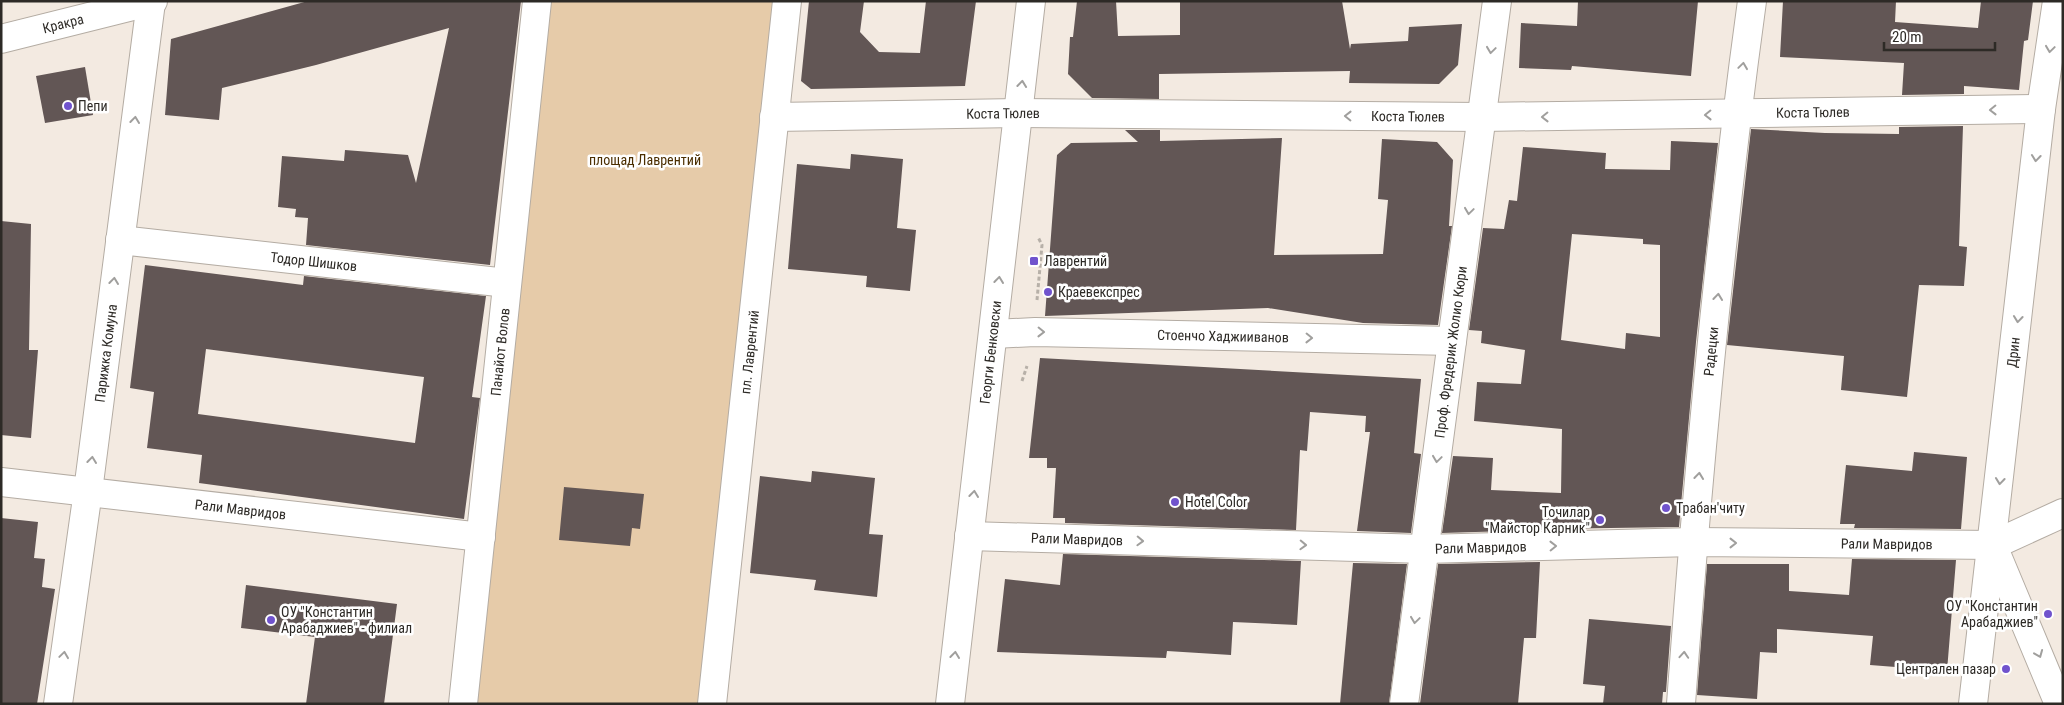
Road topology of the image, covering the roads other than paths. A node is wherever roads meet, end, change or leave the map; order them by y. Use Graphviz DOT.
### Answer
graph roads {
  1 [pos="537,1"];
  2 [pos="787,1"];
  3 [pos="1031,1"];
  4 [pos="1497,1"];
  5 [pos="1752,1"];
  6 [pos="2057,1"];
  7 [pos="152,2"];
  8 [pos="1,39"];
  9 [pos="2041,110"];
  10 [pos="1019,113"];
  11 [pos="1737,114"];
  12 [pos="774,117"];
  13 [pos="1482,117"];
  14 [pos="120,240"];
  15 [pos="507,283"];
  16 [pos="993,334"];
  17 [pos="1452,341"];
  18 [pos="1,482"];
  19 [pos="88,491"];
  20 [pos="2063,513"];
  21 [pos="969,536"];
  22 [pos="481,537"];
  23 [pos="1693,542"];
  24 [pos="1993,545"];
  25 [pos="1425,549"];
  26 [pos="58,704"];
  27 [pos="463,704"];
  28 [pos="712,704"];
  29 [pos="950,704"];
  30 [pos="1404,704"];
  31 [pos="1681,704"];
  32 [pos="1974,704"];
  33 [pos="2059,704"];
  1 -- 15 [label="street, Панайот Волов"];
  2 -- 12 [label="street, пл. Лаврентий"];
  10 -- 3 [label="street, Георги Бенковски, one-way"];
  4 -- 13 [label="street, Проф. Фредерик Жолио Кюри, one-way"];
  11 -- 5 [label="street, Радецки, one-way"];
  6 -- 9 [label="street, Дрин, one-way"];
  7 -- 8 [label="street, Кракра"];
  14 -- 7 [label="street, Парижка Комуна, one-way"];
  9 -- 11 [label="street, Коста Тюлев, one-way"];
  9 -- 24 [label="street, Дрин, one-way"];
  10 -- 12 [label="street, Коста Тюлев"];
  13 -- 10 [label="street, Коста Тюлев, one-way"];
  16 -- 10 [label="street, Георги Бенковски, one-way"];
  11 -- 13 [label="street, Коста Тюлев, one-way"];
  23 -- 11 [label="street, Радецки, one-way"];
  12 -- 28 [label="street, пл. Лаврентий"];
  13 -- 17 [label="street, Проф. Фредерик Жолио Кюри, one-way"];
  14 -- 15 [label="street, Тодор Шишков"];
  19 -- 14 [label="street, Парижка Комуна, one-way"];
  15 -- 22 [label="street, Панайот Волов"];
  16 -- 17 [label="street, Стоенчо Хаджииванов, one-way"];
  21 -- 16 [label="street, Георги Бенковски, one-way"];
  17 -- 25 [label="street, Проф. Фредерик Жолио Кюри, one-way"];
  18 -- 19 [label="street, Рали Мавридов"];
  19 -- 22 [label="street, Рали Мавридов"];
  26 -- 19 [label="street, Парижка Комуна, one-way"];
  20 -- 24 [label="street"];
  21 -- 25 [label="street, Рали Мавридов, one-way"];
  29 -- 21 [label="street, Георги Бенковски, one-way"];
  22 -- 27 [label="street, Панайот Волов"];
  23 -- 24 [label="street, Рали Мавридов, one-way"];
  25 -- 23 [label="street, Рали Мавридов, one-way"];
  31 -- 23 [label="street, Радецки, one-way"];
  24 -- 32 [label="street, Дрин"];
  24 -- 33 [label="street, one-way"];
  25 -- 30 [label="street, Проф. Фредерик Жолио Кюри, one-way"];
}
